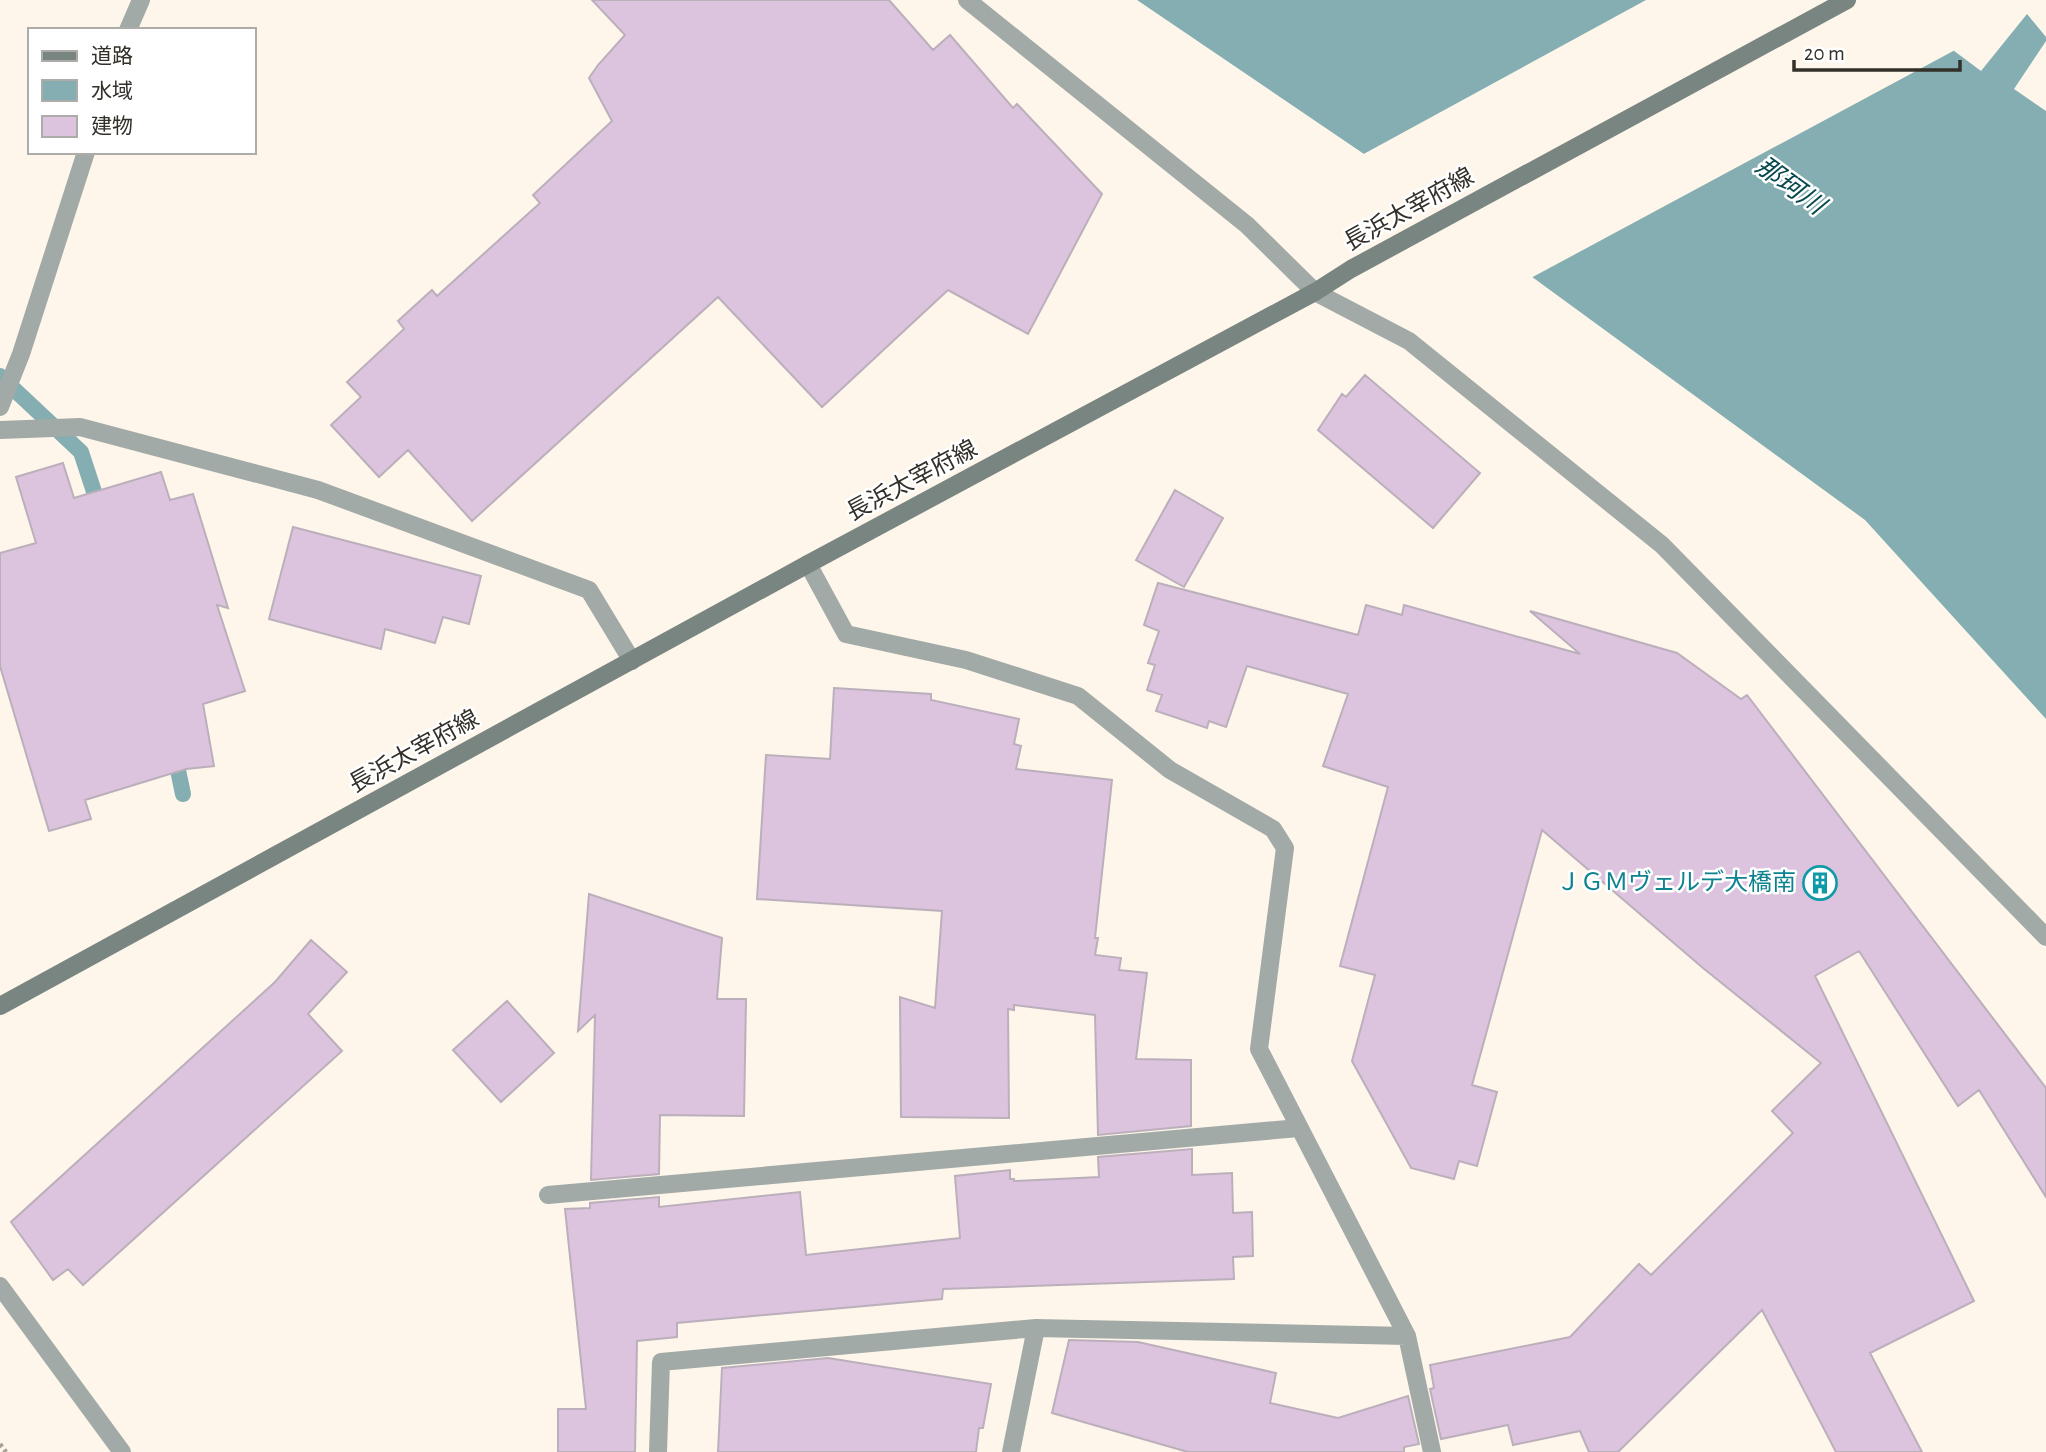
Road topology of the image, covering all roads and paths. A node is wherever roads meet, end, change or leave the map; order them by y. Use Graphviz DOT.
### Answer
graph roads {
  1 [pos="141,0"];
  2 [pos="967,0"];
  3 [pos="1847,0"];
  4 [pos="129,28"];
  5 [pos="85,154"];
  6 [pos="1315,292"];
  7 [pos="0,407"];
  8 [pos="0,430"];
  9 [pos="808,564"];
  10 [pos="632,661"];
  11 [pos="2046,937"];
  12 [pos="0,1006"];
  13 [pos="1299,1128"];
  14 [pos="548,1195"];
  15 [pos="0,1286"];
  16 [pos="1036,1328"];
  17 [pos="1407,1336"];
  18 [pos="0,1444"];
  19 [pos="6,1452"];
  20 [pos="122,1452"];
  21 [pos="658,1452"];
  22 [pos="1011,1452"];
  23 [pos="1432,1452"];
  1 -- 4 [label="street"];
  2 -- 6 [label="street"];
  3 -- 6 [label="street, 長浜太宰府線"];
  5 -- 7 [label="street"];
  6 -- 9 [label="street, 長浜太宰府線"];
  6 -- 11 [label="street"];
  8 -- 10 [label="street"];
  9 -- 10 [label="street, 長浜太宰府線"];
  9 -- 13 [label="street"];
  10 -- 12 [label="street, 長浜太宰府線"];
  13 -- 14 [label="street"];
  13 -- 17 [label="street"];
  15 -- 20 [label="street"];
  16 -- 17 [label="street"];
  16 -- 21 [label="street"];
  16 -- 22 [label="street"];
  17 -- 23 [label="street"];
  18 -- 19 [label="path"];
}
